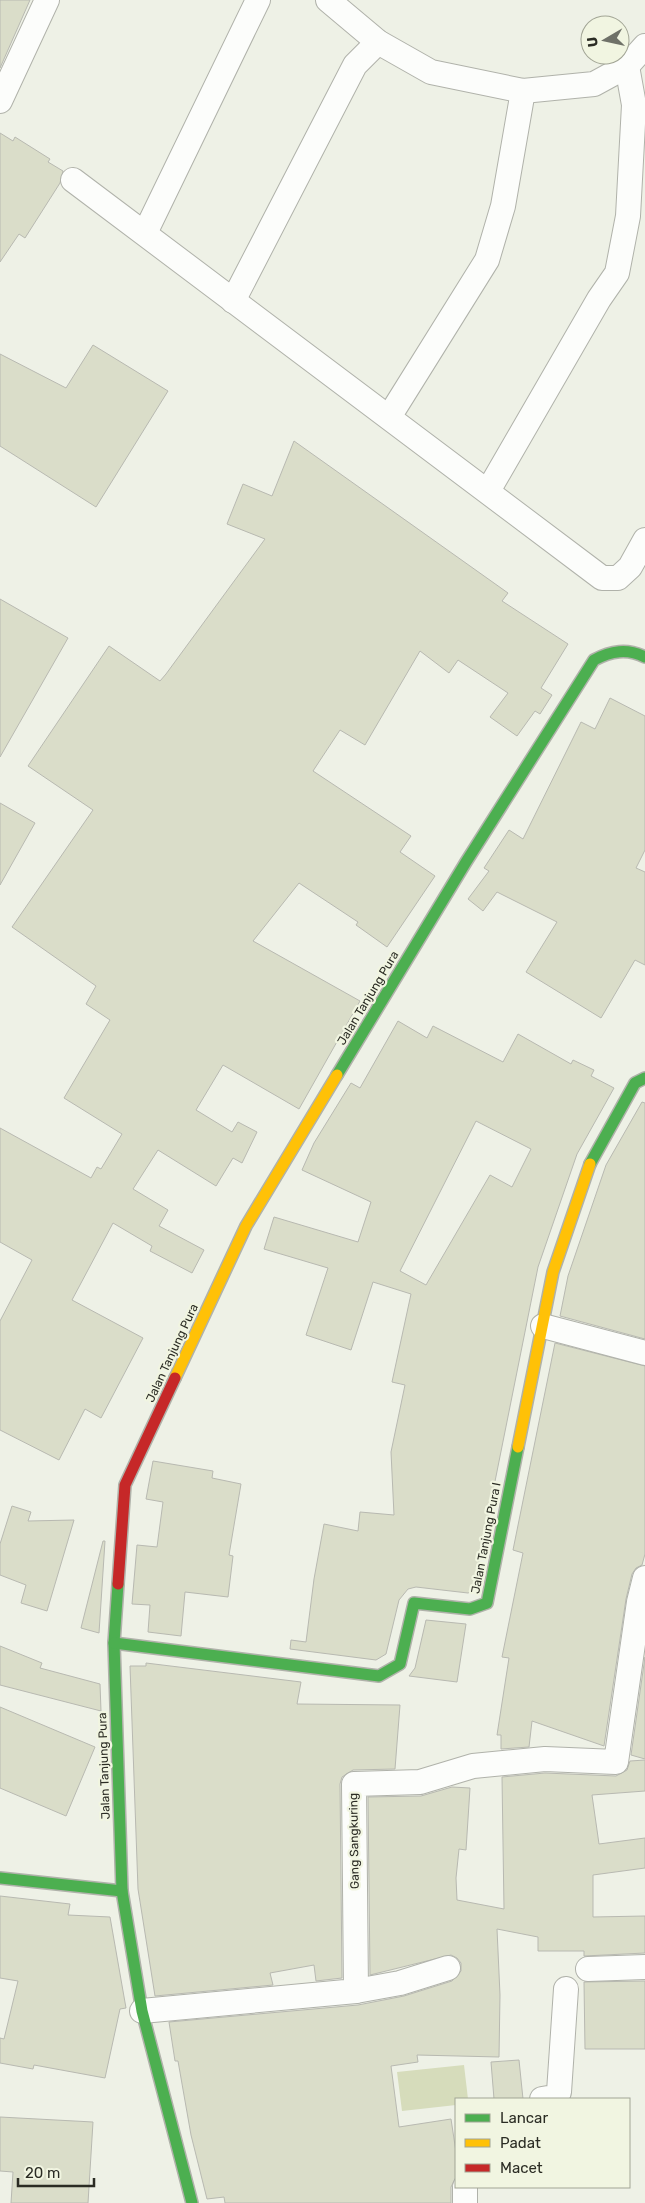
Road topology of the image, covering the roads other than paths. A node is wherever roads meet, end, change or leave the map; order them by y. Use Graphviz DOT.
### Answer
graph roads {
  1 [pos="47,0"];
  2 [pos="258,0"];
  3 [pos="328,0"];
  4 [pos="378,42"];
  5 [pos="645,46"];
  6 [pos="627,66"];
  7 [pos="523,91"];
  8 [pos="0,101"];
  9 [pos="73,180"];
  10 [pos="145,233"];
  11 [pos="233,301"];
  12 [pos="389,417"];
  13 [pos="488,491"];
  14 [pos="645,540"];
  15 [pos="645,657"];
  16 [pos="645,1078"];
  17 [pos="543,1326"];
  18 [pos="645,1354"];
  19 [pos="645,1578"];
  20 [pos="642,1602"];
  21 [pos="114,1643"];
  22 [pos="0,1878"];
  23 [pos="122,1891"];
  24 [pos="448,1968"];
  25 [pos="645,1968"];
  26 [pos="588,1969"];
  27 [pos="566,1989"];
  28 [pos="356,1991"];
  29 [pos="142,2011"];
  30 [pos="548,2098"];
  31 [pos="465,2188"];
  32 [pos="192,2203"];
  33 [pos="465,2203"];
  1 -- 8 [label="street"];
  2 -- 10 [label="street"];
  3 -- 4 [label="street"];
  4 -- 7 [label="street"];
  4 -- 11 [label="street"];
  5 -- 6 [label="street"];
  6 -- 7 [label="street"];
  6 -- 13 [label="street"];
  7 -- 12 [label="street"];
  9 -- 10 [label="street"];
  10 -- 11 [label="street"];
  11 -- 12 [label="street"];
  12 -- 13 [label="street"];
  13 -- 14 [label="street"];
  15 -- 21 [label="street, Jalan Tanjung Pura"];
  16 -- 17 [label="street, Jalan Tanjung Pura I"];
  17 -- 18 [label="street"];
  17 -- 21 [label="street, Jalan Tanjung Pura I"];
  19 -- 20 [label="street"];
  20 -- 28 [label="street, Gang Sangkuring"];
  21 -- 23 [label="street, Jalan Tanjung Pura"];
  22 -- 23 [label="street"];
  23 -- 29 [label="street, Jalan Tanjung Pura"];
  24 -- 28 [label="street"];
  25 -- 26 [label="street"];
  27 -- 30 [label="street"];
  28 -- 29 [label="street"];
  29 -- 32 [label="street, Jalan Tanjung Pura"];
  31 -- 33 [label="street"];
}
